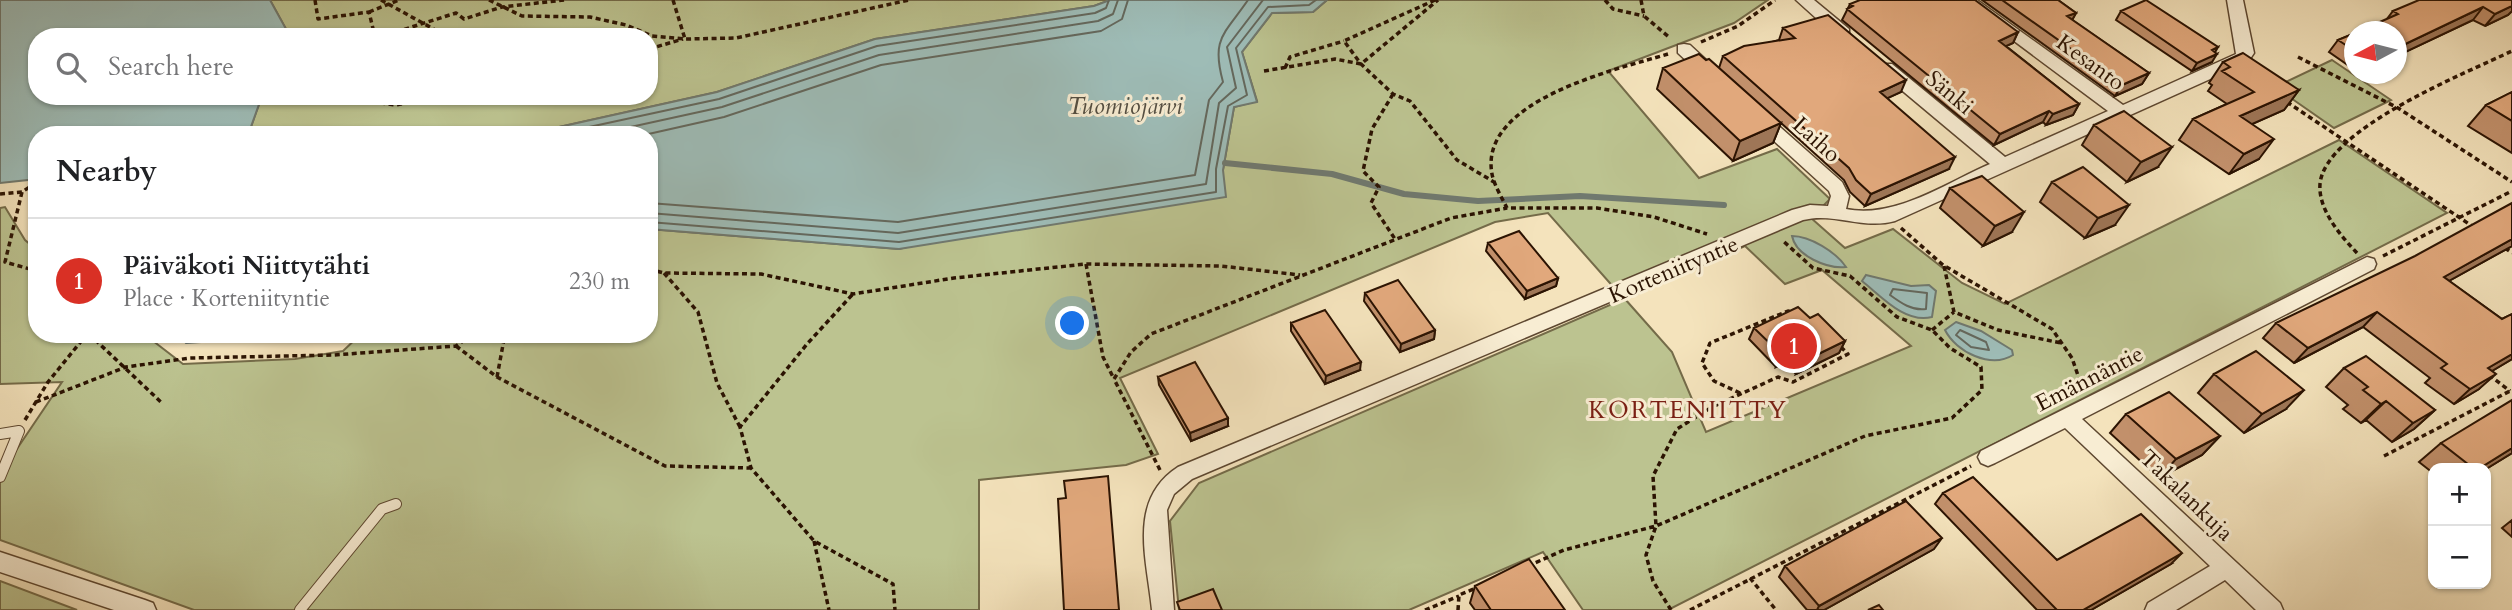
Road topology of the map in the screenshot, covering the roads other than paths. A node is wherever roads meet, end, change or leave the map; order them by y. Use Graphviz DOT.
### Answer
graph roads {
  1 [pos="1804,0"];
  2 [pos="1967,0"];
  3 [pos="2235,0"];
  4 [pos="1856,43"];
  5 [pos="1684,49"];
  6 [pos="1877,61"];
  7 [pos="1724,86"];
  8 [pos="1745,104"];
  9 [pos="2120,111"];
  10 [pos="2003,165"];
  11 [pos="1835,214"];
  12 [pos="2367,264"];
  13 [pos="2067,417"];
  14 [pos="0,434"];
  15 [pos="1988,457"];
  16 [pos="0,477"];
  17 [pos="396,504"];
  18 [pos="0,562"];
  19 [pos="2226,568"];
  20 [pos="145,610"];
  21 [pos="300,610"];
  22 [pos="1163,610"];
  23 [pos="2155,610"];
  24 [pos="2272,610"];
  1 -- 4 [label="street"];
  2 -- 9 [label="street, Kesanto"];
  3 -- 9 [label="street, Korteniityntie"];
  5 -- 7 [label="street"];
  6 -- 10 [label="street, Sänki"];
  8 -- 11 [label="street, Laiho"];
  9 -- 10 [label="street, Korteniityntie"];
  10 -- 11 [label="street, Korteniityntie"];
  11 -- 22 [label="street, Korteniityntie"];
  12 -- 13 [label="street, Emännäntie"];
  13 -- 15 [label="street, Emännäntie"];
  13 -- 19 [label="street, Takalankuja"];
  14 -- 16 [label="lane"];
  17 -- 21 [label="lane"];
  18 -- 20 [label="street"];
  19 -- 23 [label="street"];
  19 -- 24 [label="street, Takalankuja"];
}
